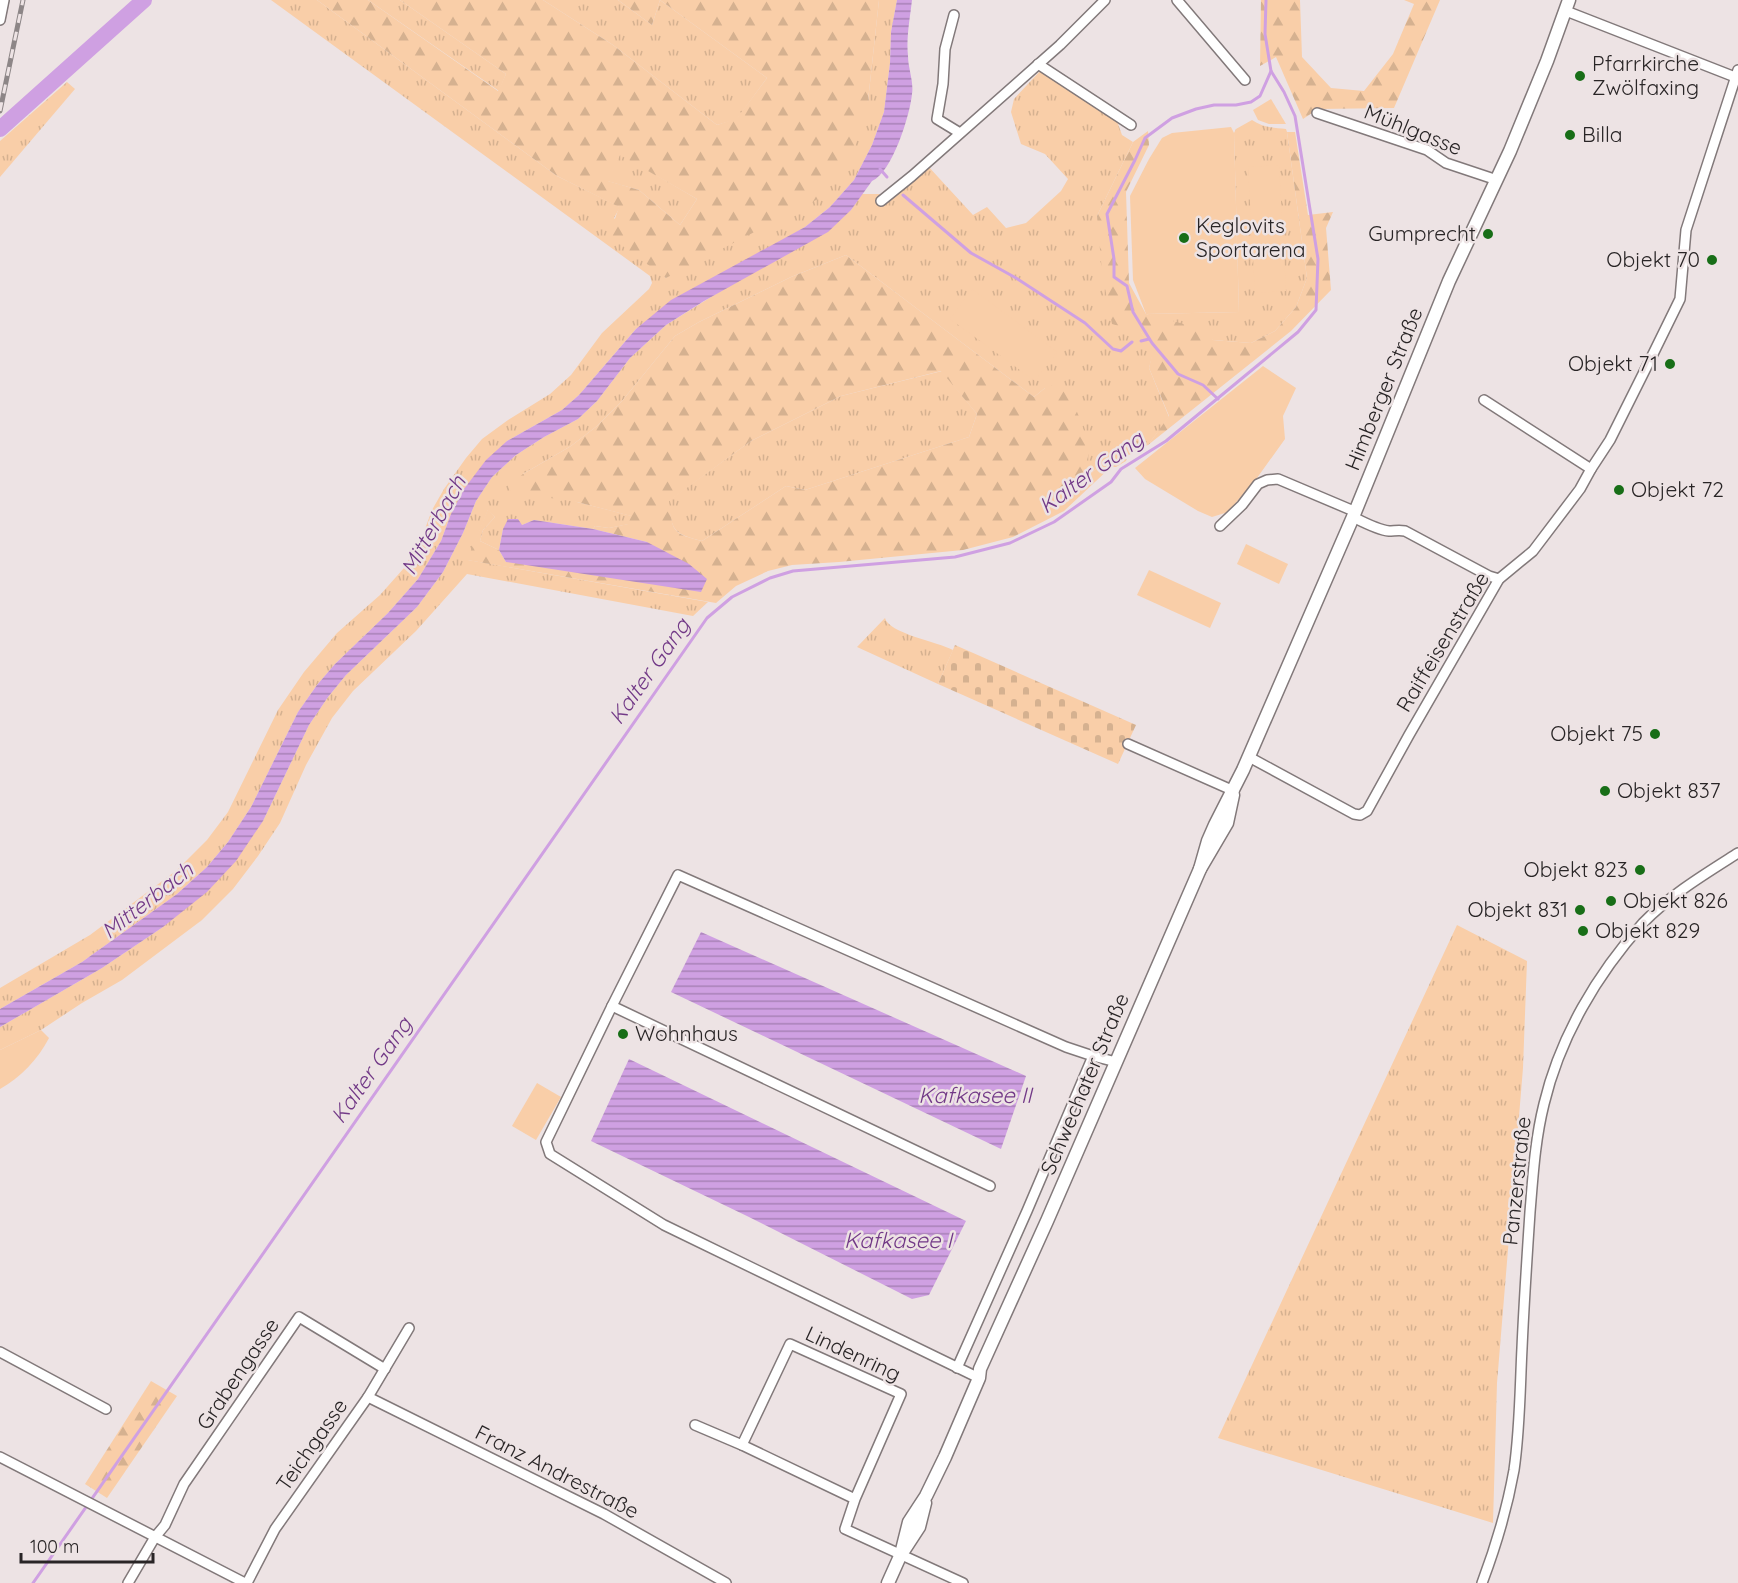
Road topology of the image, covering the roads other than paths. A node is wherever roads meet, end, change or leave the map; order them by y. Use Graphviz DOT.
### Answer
graph roads {
  1 [pos="4,0"];
  2 [pos="1105,0"];
  3 [pos="1176,0"];
  4 [pos="1567,5"];
  5 [pos="954,15"];
  6 [pos="0,20"];
  7 [pos="1038,64"];
  8 [pos="1737,73"];
  9 [pos="1245,80"];
  10 [pos="1317,113"];
  11 [pos="1131,125"];
  12 [pos="960,133"];
  13 [pos="1497,180"];
  14 [pos="881,201"];
  15 [pos="1484,400"];
  16 [pos="1591,469"];
  17 [pos="1354,515"];
  18 [pos="1220,526"];
  19 [pos="1499,579"];
  20 [pos="1128,744"];
  21 [pos="1249,757"];
  22 [pos="1234,791"];
  23 [pos="1738,854"];
  24 [pos="612,1006"];
  25 [pos="1093,1056"];
  26 [pos="1116,1062"];
  27 [pos="990,1186"];
  28 [pos="409,1328"];
  29 [pos="0,1352"];
  30 [pos="957,1368"];
  31 [pos="384,1369"];
  32 [pos="979,1378"];
  33 [pos="368,1397"];
  34 [pos="106,1409"];
  35 [pos="694,1425"];
  36 [pos="742,1445"];
  37 [pos="0,1457"];
  38 [pos="855,1499"];
  39 [pos="155,1537"];
  40 [pos="901,1554"];
  41 [pos="128,1583"];
  42 [pos="246,1583"];
  43 [pos="726,1583"];
  44 [pos="888,1583"];
  45 [pos="963,1583"];
  46 [pos="1482,1583"];
  1 -- 6 [label="street"];
  2 -- 7 [label="street"];
  3 -- 9 [label="street"];
  4 -- 8 [label="street"];
  4 -- 13 [label="main road, Himberger Straße"];
  5 -- 12 [label="street"];
  7 -- 11 [label="street"];
  7 -- 12 [label="street"];
  8 -- 16 [label="street, Raiffeisenstraße"];
  10 -- 13 [label="street, Mühlgasse"];
  12 -- 14 [label="street"];
  13 -- 17 [label="main road, Himberger Straße"];
  15 -- 16 [label="street"];
  16 -- 19 [label="street, Raiffeisenstraße"];
  17 -- 18 [label="street"];
  17 -- 19 [label="street"];
  17 -- 21 [label="main road, Himberger Straße"];
  19 -- 21 [label="street, Raiffeisenstraße"];
  20 -- 22 [label="street"];
  21 -- 22 [label="main road, Himberger Straße"];
  22 -- 26 [label="main road, Schwechater Straße"];
  23 -- 46 [label="street, Panzerstraße"];
  24 -- 25 [label="street"];
  24 -- 27 [label="street"];
  24 -- 30 [label="street"];
  25 -- 26 [label="street"];
  25 -- 30 [label="street"];
  26 -- 32 [label="main road, Schwechater Straße"];
  28 -- 31 [label="street, Teichgasse"];
  29 -- 34 [label="street"];
  30 -- 32 [label="street"];
  31 -- 33 [label="street, Teichgasse"];
  31 -- 39 [label="street, Grabengasse"];
  32 -- 40 [label="main road, Schwechater Straße"];
  33 -- 42 [label="street, Teichgasse"];
  33 -- 43 [label="street, Franz Andrestraße"];
  35 -- 36 [label="street"];
  36 -- 38 [label="street"];
  36 -- 38 [label="street, Lindenring"];
  37 -- 39 [label="street"];
  38 -- 40 [label="street, Lindenring"];
  39 -- 41 [label="street"];
  39 -- 42 [label="street"];
  40 -- 44 [label="main road, Schwechater Straße"];
  40 -- 45 [label="street"];
}
